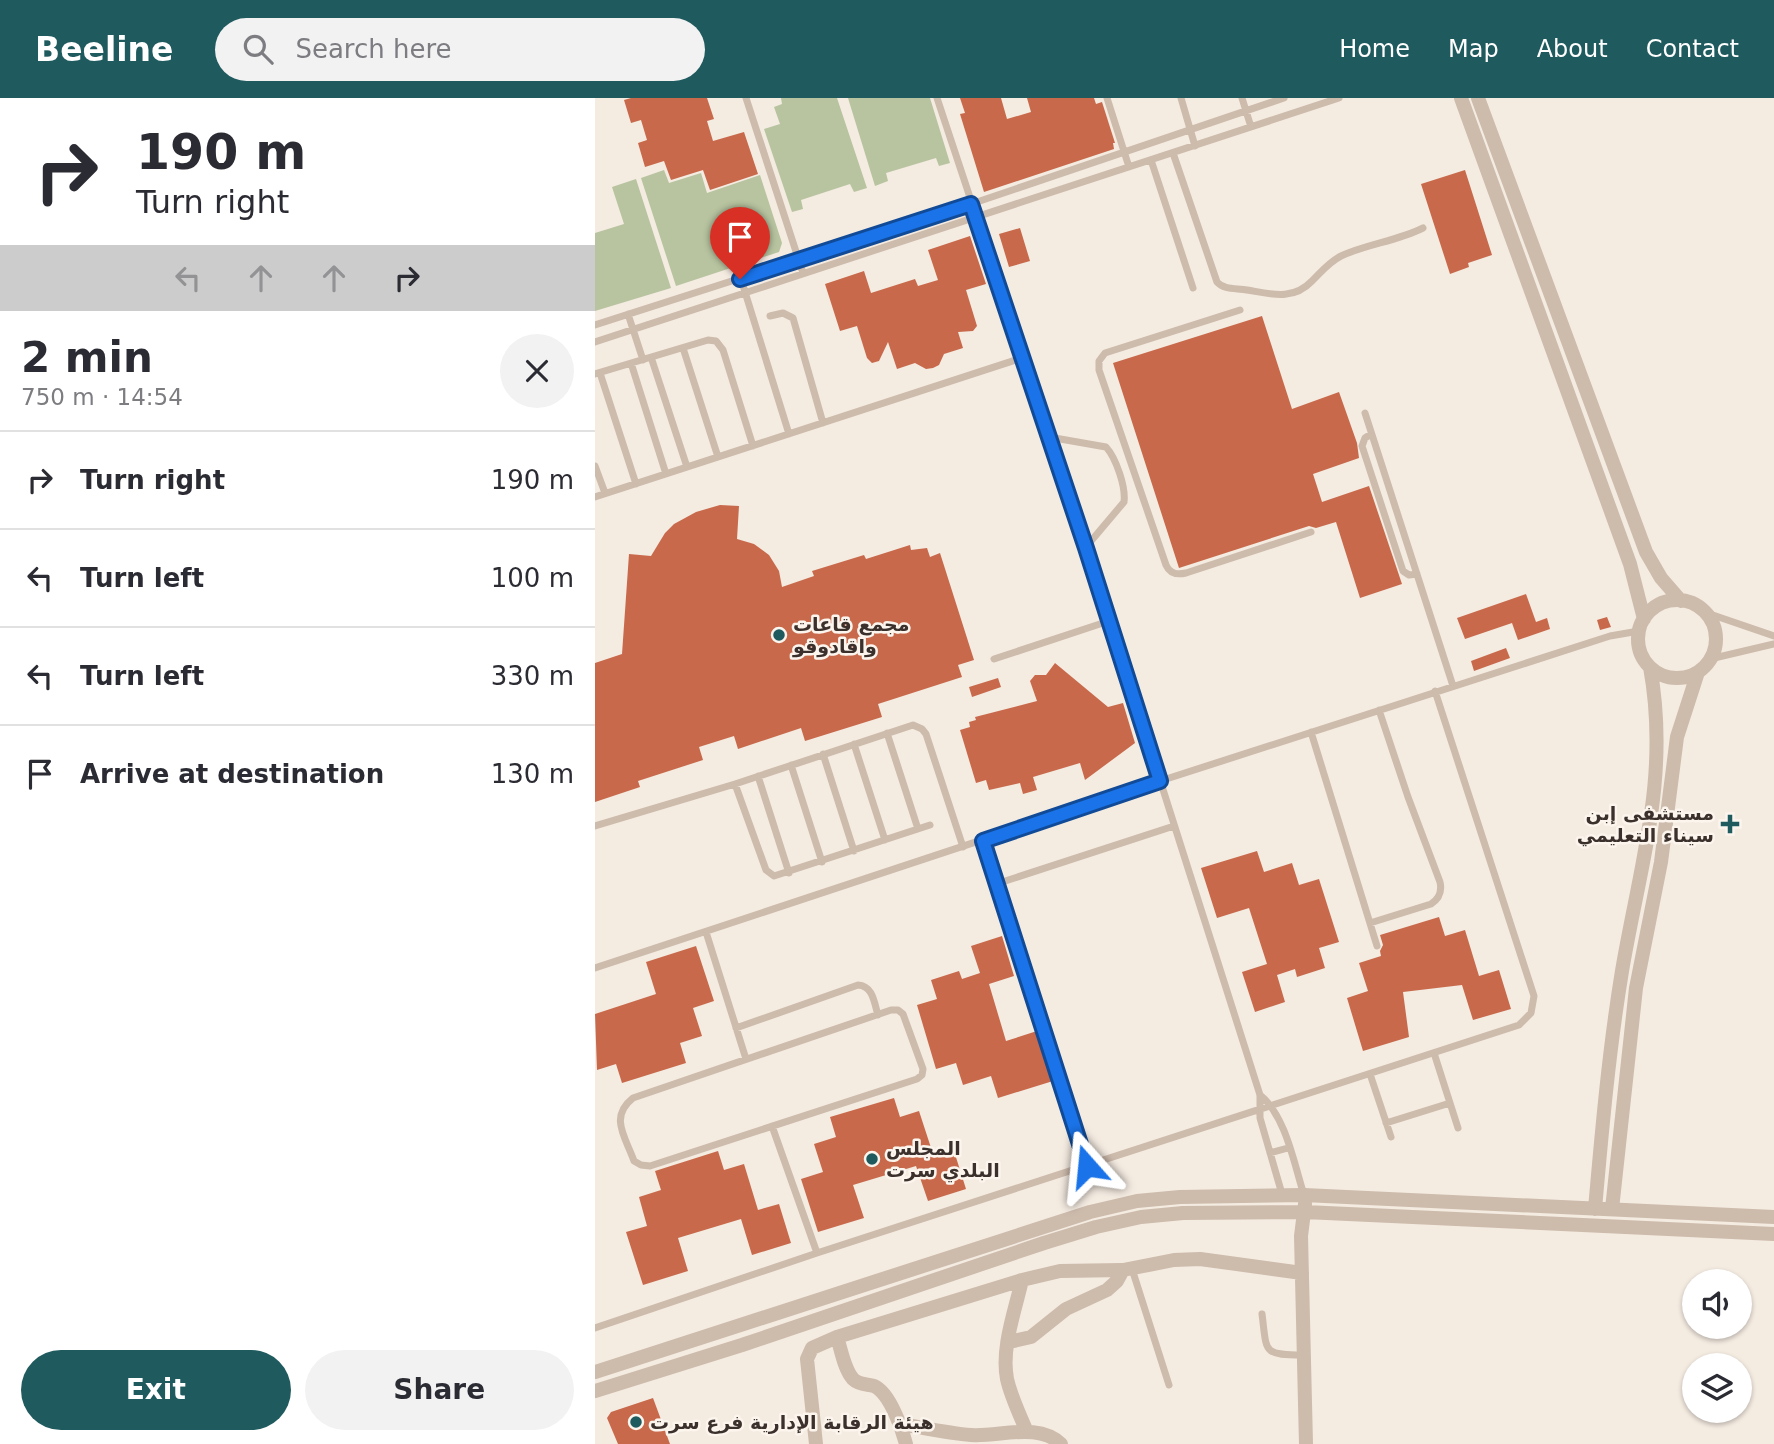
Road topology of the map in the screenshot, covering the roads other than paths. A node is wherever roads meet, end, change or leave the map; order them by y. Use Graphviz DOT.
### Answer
graph roads {
  1 [pos="746,98"];
  2 [pos="937,98"];
  3 [pos="1107,98"];
  4 [pos="1181,98"];
  5 [pos="1242,98"];
  6 [pos="1284,98"];
  7 [pos="1339,98"];
  8 [pos="1461,98"];
  9 [pos="1478,98"];
  10 [pos="1246,111"];
  11 [pos="1251,127"];
  12 [pos="1190,130"];
  13 [pos="1195,146"];
  14 [pos="1124,152"];
  15 [pos="1173,153"];
  16 [pos="1151,160"];
  17 [pos="1129,167"];
  18 [pos="1076,168"];
  19 [pos="1081,183"];
  20 [pos="971,204"];
  21 [pos="975,217"];
  22 [pos="1423,228"];
  23 [pos="798,260"];
  24 [pos="803,273"];
  25 [pos="740,279"];
  26 [pos="1193,288"];
  27 [pos="745,292"];
  28 [pos="1240,310"];
  29 [pos="628,314"];
  30 [pos="770,316"];
  31 [pos="595,325"];
  32 [pos="632,329"];
  33 [pos="595,342"];
  34 [pos="683,348"];
  35 [pos="651,357"];
  36 [pos="1022,358"];
  37 [pos="643,360"];
  38 [pos="631,363"];
  39 [pos="597,374"];
  40 [pos="1364,413"];
  41 [pos="823,423"];
  42 [pos="789,434"];
  43 [pos="1371,434"];
  44 [pos="1049,437"];
  45 [pos="753,446"];
  46 [pos="718,457"];
  47 [pos="595,466"];
  48 [pos="1132,466"];
  49 [pos="687,467"];
  50 [pos="1117,470"];
  51 [pos="666,474"];
  52 [pos="636,484"];
  53 [pos="605,494"];
  54 [pos="595,497"];
  55 [pos="1311,533"];
  56 [pos="1086,548"];
  57 [pos="1416,574"];
  58 [pos="1681,601"];
  59 [pos="1704,611"];
  60 [pos="1109,621"];
  61 [pos="1641,625"];
  62 [pos="1774,636"];
  63 [pos="1774,644"];
  64 [pos="994,659"];
  65 [pos="1710,659"];
  66 [pos="1650,667"];
  67 [pos="1698,671"];
  68 [pos="1453,686"];
  69 [pos="1435,691"];
  70 [pos="1379,709"];
  71 [pos="1311,732"];
  72 [pos="887,733"];
  73 [pos="854,744"];
  74 [pos="823,754"];
  75 [pos="790,765"];
  76 [pos="758,776"];
  77 [pos="1160,781"];
  78 [pos="736,784"];
  79 [pos="930,825"];
  80 [pos="595,826"];
  81 [pos="1174,826"];
  82 [pos="918,829"];
  83 [pos="885,840"];
  84 [pos="983,841"];
  85 [pos="963,847"];
  86 [pos="854,851"];
  87 [pos="822,862"];
  88 [pos="789,873"];
  89 [pos="996,884"];
  90 [pos="1370,923"];
  91 [pos="706,932"];
  92 [pos="1377,946"];
  93 [pos="595,968"];
  94 [pos="879,1015"];
  95 [pos="736,1028"];
  96 [pos="1434,1053"];
  97 [pos="745,1059"];
  98 [pos="1370,1074"];
  99 [pos="1261,1095"];
  100 [pos="1450,1103"];
  101 [pos="1272,1106"];
  102 [pos="1260,1111"];
  103 [pos="1386,1124"];
  104 [pos="772,1126"];
  105 [pos="1458,1128"];
  106 [pos="1391,1138"];
  107 [pos="1288,1148"];
  108 [pos="1270,1153"];
  109 [pos="1087,1166"];
  110 [pos="1282,1195"];
  111 [pos="1304,1195"];
  112 [pos="1595,1209"];
  113 [pos="1612,1209"];
  114 [pos="1287,1212"];
  115 [pos="1305,1212"];
  116 [pos="1774,1217"];
  117 [pos="1774,1234"];
  118 [pos="1301,1236"];
  119 [pos="817,1252"];
  120 [pos="1128,1269"];
  121 [pos="1301,1273"];
  122 [pos="1022,1280"];
  123 [pos="1262,1314"];
  124 [pos="595,1328"];
  125 [pos="837,1337"];
  126 [pos="1009,1342"];
  127 [pos="1302,1355"];
  128 [pos="595,1372"];
  129 [pos="1169,1385"];
  130 [pos="595,1391"];
  131 [pos="901,1424"];
  132 [pos="1027,1432"];
  133 [pos="985,1440"];
  134 [pos="817,1444"];
  135 [pos="906,1444"];
  136 [pos="1061,1444"];
  137 [pos="1306,1444"];
  1 -- 23 [label="lane"];
  2 -- 20 [label="lane"];
  3 -- 14 [label="lane"];
  4 -- 12 [label="lane"];
  5 -- 10 [label="lane"];
  6 -- 10 [label="lane"];
  7 -- 11 [label="lane"];
  8 -- 61 [label="street"];
  9 -- 58 [label="street"];
  10 -- 11 [label="lane"];
  10 -- 12 [label="lane"];
  11 -- 13 [label="lane"];
  12 -- 13 [label="lane"];
  12 -- 14 [label="lane"];
  13 -- 15 [label="lane"];
  14 -- 17 [label="lane"];
  14 -- 18 [label="lane"];
  15 -- 16 [label="lane"];
  15 -- 22 [label="lane"];
  16 -- 17 [label="lane"];
  16 -- 26 [label="lane"];
  17 -- 19 [label="lane"];
  18 -- 19 [label="lane"];
  18 -- 20 [label="lane"];
  19 -- 21 [label="lane"];
  20 -- 21 [label="lane"];
  20 -- 23 [label="lane"];
  21 -- 24 [label="lane"];
  21 -- 36 [label="lane"];
  23 -- 24 [label="lane"];
  23 -- 25 [label="lane"];
  24 -- 27 [label="lane"];
  25 -- 27 [label="lane"];
  25 -- 29 [label="lane"];
  27 -- 32 [label="lane"];
  27 -- 42 [label="lane"];
  28 -- 48 [label="lane"];
  29 -- 31 [label="lane"];
  29 -- 32 [label="lane"];
  30 -- 41 [label="lane"];
  32 -- 33 [label="lane"];
  32 -- 37 [label="lane"];
  34 -- 35 [label="lane"];
  34 -- 45 [label="lane"];
  34 -- 46 [label="lane"];
  35 -- 37 [label="lane"];
  35 -- 49 [label="lane"];
  36 -- 41 [label="lane"];
  36 -- 44 [label="lane"];
  37 -- 38 [label="lane"];
  38 -- 39 [label="lane"];
  38 -- 51 [label="lane"];
  39 -- 52 [label="lane"];
  40 -- 43 [label="lane"];
  41 -- 42 [label="lane"];
  42 -- 45 [label="lane"];
  43 -- 57 [label="lane"];
  43 -- 57 [label="lane"];
  44 -- 50 [label="lane"];
  44 -- 56 [label="lane"];
  45 -- 46 [label="lane"];
  46 -- 49 [label="lane"];
  47 -- 53 [label="lane"];
  48 -- 50 [label="lane"];
  48 -- 55 [label="lane"];
  49 -- 51 [label="lane"];
  50 -- 56 [label="lane"];
  51 -- 52 [label="lane"];
  52 -- 53 [label="lane"];
  53 -- 54 [label="lane"];
  56 -- 60 [label="lane"];
  57 -- 68 [label="lane"];
  58 -- 59 [label="street"];
  58 -- 61 [label="street"];
  59 -- 62 [label="lane"];
  59 -- 65 [label="street"];
  60 -- 64 [label="lane"];
  60 -- 77 [label="lane"];
  61 -- 66 [label="street"];
  61 -- 68 [label="lane"];
  63 -- 65 [label="lane"];
  65 -- 67 [label="street"];
  66 -- 67 [label="street"];
  66 -- 112 [label="street"];
  67 -- 113 [label="street"];
  68 -- 69 [label="lane"];
  69 -- 70 [label="lane"];
  69 -- 96 [label="lane"];
  70 -- 71 [label="lane"];
  70 -- 90 [label="lane"];
  71 -- 77 [label="lane"];
  71 -- 90 [label="lane"];
  72 -- 73 [label="lane"];
  72 -- 82 [label="lane"];
  72 -- 85 [label="lane"];
  73 -- 74 [label="lane"];
  73 -- 83 [label="lane"];
  74 -- 75 [label="lane"];
  74 -- 86 [label="lane"];
  75 -- 76 [label="lane"];
  75 -- 87 [label="lane"];
  76 -- 78 [label="lane"];
  76 -- 88 [label="lane"];
  77 -- 81 [label="lane"];
  77 -- 84 [label="lane"];
  78 -- 80 [label="lane"];
  78 -- 88 [label="lane"];
  79 -- 82 [label="lane"];
  81 -- 89 [label="lane"];
  81 -- 99 [label="lane"];
  82 -- 83 [label="lane"];
  83 -- 86 [label="lane"];
  84 -- 85 [label="lane"];
  84 -- 89 [label="lane"];
  85 -- 91 [label="lane"];
  86 -- 87 [label="lane"];
  87 -- 88 [label="lane"];
  89 -- 109 [label="lane"];
  90 -- 92 [label="lane"];
  91 -- 93 [label="lane"];
  91 -- 95 [label="lane"];
  94 -- 95 [label="lane"];
  94 -- 97 [label="lane"];
  94 -- 104 [label="lane"];
  95 -- 97 [label="lane"];
  96 -- 98 [label="lane"];
  96 -- 100 [label="lane"];
  97 -- 104 [label="lane"];
  98 -- 101 [label="lane"];
  98 -- 103 [label="lane"];
  99 -- 101 [label="lane"];
  99 -- 102 [label="lane"];
  100 -- 103 [label="lane"];
  100 -- 105 [label="lane"];
  101 -- 102 [label="lane"];
  101 -- 107 [label="lane"];
  102 -- 108 [label="lane"];
  102 -- 109 [label="lane"];
  103 -- 106 [label="lane"];
  104 -- 119 [label="lane"];
  107 -- 108 [label="lane"];
  107 -- 111 [label="lane"];
  108 -- 110 [label="lane"];
  109 -- 119 [label="lane"];
  110 -- 111 [label="street"];
  110 -- 114 [label="street"];
  110 -- 128 [label="street"];
  111 -- 112 [label="street"];
  111 -- 115 [label="street"];
  112 -- 113 [label="street"];
  113 -- 116 [label="street"];
  114 -- 115 [label="street"];
  114 -- 118 [label="street"];
  114 -- 130 [label="street"];
  115 -- 117 [label="street"];
  115 -- 118 [label="street"];
  118 -- 121 [label="street"];
  119 -- 124 [label="lane"];
  120 -- 121 [label="street"];
  120 -- 122 [label="street"];
  120 -- 126 [label="street"];
  120 -- 129 [label="lane"];
  121 -- 127 [label="street"];
  122 -- 125 [label="street"];
  122 -- 126 [label="street"];
  123 -- 127 [label="lane"];
  125 -- 131 [label="street"];
  125 -- 134 [label="street"];
  126 -- 132 [label="street"];
  127 -- 137 [label="street"];
  131 -- 133 [label="street"];
  131 -- 135 [label="street"];
  132 -- 133 [label="street"];
  132 -- 136 [label="street"];
}
